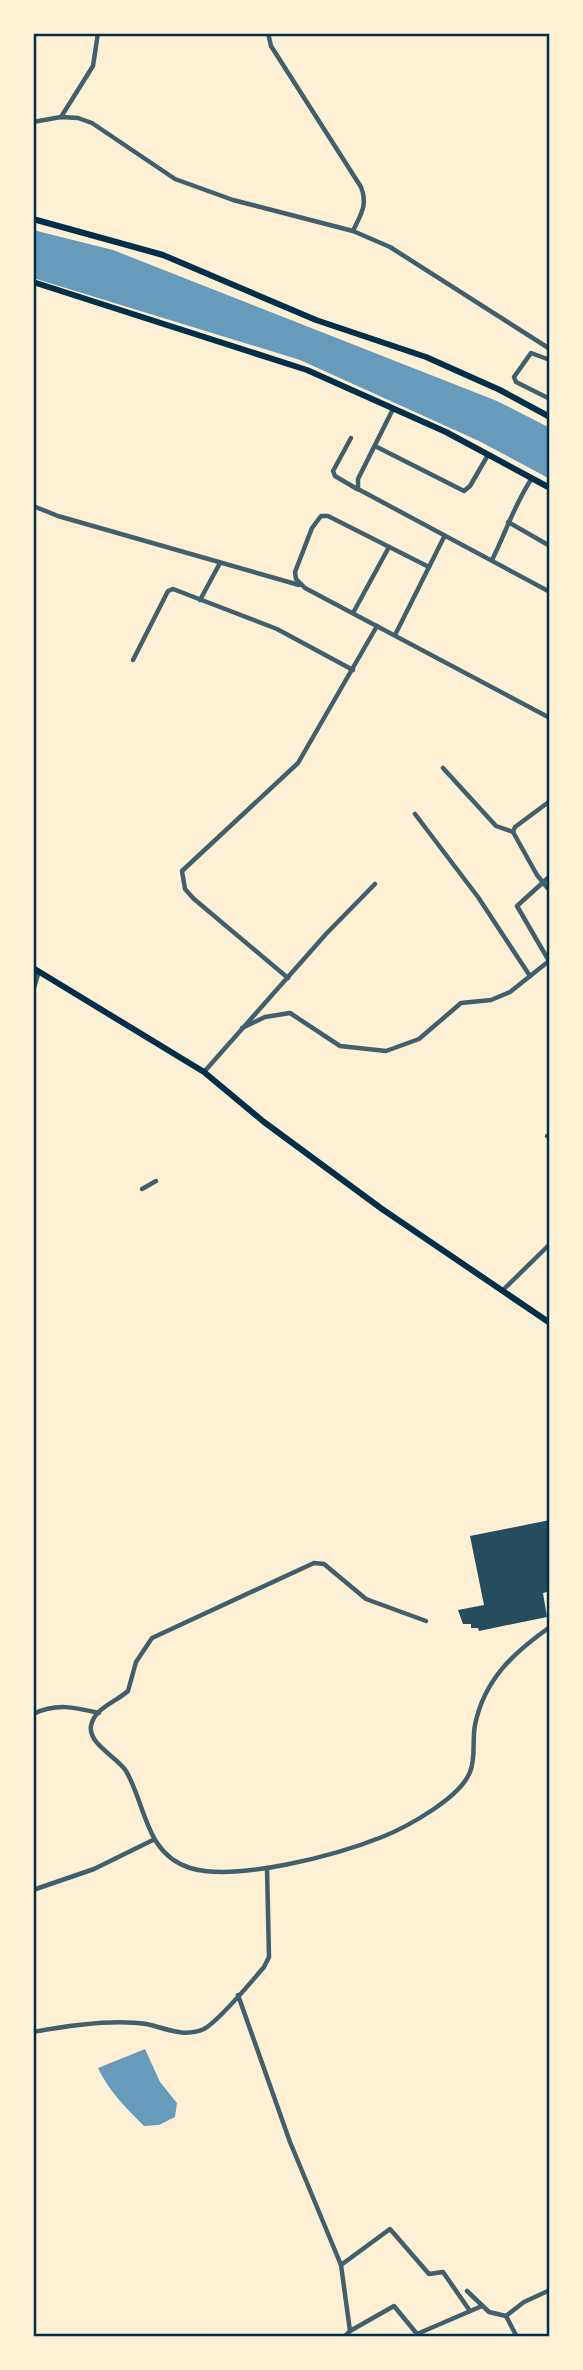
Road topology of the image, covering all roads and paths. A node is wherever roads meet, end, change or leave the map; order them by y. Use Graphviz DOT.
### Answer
graph roads {
  1 [pos="98,33"];
  2 [pos="268,33"];
  3 [pos="61,117"];
  4 [pos="33,122"];
  5 [pos="33,219"];
  6 [pos="353,232"];
  7 [pos="33,282"];
  8 [pos="550,349"];
  9 [pos="550,360"];
  10 [pos="550,399"];
  11 [pos="394,407"];
  12 [pos="550,417"];
  13 [pos="351,438"];
  14 [pos="375,446"];
  15 [pos="488,455"];
  16 [pos="531,478"];
  17 [pos="550,488"];
  18 [pos="358,489"];
  19 [pos="33,506"];
  20 [pos="508,521"];
  21 [pos="444,537"];
  22 [pos="550,546"];
  23 [pos="389,547"];
  24 [pos="492,560"];
  25 [pos="220,563"];
  26 [pos="429,567"];
  27 [pos="299,585"];
  28 [pos="550,592"];
  29 [pos="200,600"];
  30 [pos="353,613"];
  31 [pos="377,626"];
  32 [pos="395,635"];
  33 [pos="133,660"];
  34 [pos="353,670"];
  35 [pos="550,718"];
  36 [pos="443,768"];
  37 [pos="550,801"];
  38 [pos="415,814"];
  39 [pos="513,832"];
  40 [pos="550,876"];
  41 [pos="542,883"];
  42 [pos="375,884"];
  43 [pos="550,891"];
  44 [pos="36,970"];
  45 [pos="530,976"];
  46 [pos="288,978"];
  47 [pos="33,991"];
  48 [pos="242,1028"];
  49 [pos="204,1072"];
  50 [pos="156,1181"];
  51 [pos="142,1189"];
  52 [pos="550,1244"];
  53 [pos="503,1290"];
  54 [pos="550,1323"];
  55 [pos="426,1621"];
  56 [pos="550,1627"];
  57 [pos="99,1713"];
  58 [pos="33,1714"];
  59 [pos="153,1840"];
  60 [pos="267,1868"];
  61 [pos="33,1890"];
  62 [pos="238,1995"];
  63 [pos="33,2032"];
  64 [pos="341,2265"];
  65 [pos="550,2290"];
  66 [pos="467,2291"];
  67 [pos="482,2305"];
  68 [pos="470,2311"];
  69 [pos="506,2316"];
  70 [pos="349,2331"];
  71 [pos="344,2337"];
  72 [pos="517,2337"];
  1 -- 3 [label="street"];
  2 -- 6 [label="street"];
  3 -- 4 [label="street"];
  3 -- 6 [label="street"];
  5 -- 12 [label="main road"];
  6 -- 8 [label="street"];
  7 -- 11 [label="main road"];
  9 -- 10 [label="street"];
  11 -- 14 [label="street"];
  11 -- 15 [label="main road"];
  13 -- 18 [label="street"];
  14 -- 15 [label="street"];
  14 -- 18 [label="street"];
  15 -- 16 [label="main road"];
  16 -- 17 [label="main road"];
  16 -- 20 [label="street"];
  18 -- 21 [label="street"];
  19 -- 25 [label="street"];
  20 -- 22 [label="street"];
  20 -- 24 [label="street"];
  21 -- 24 [label="street"];
  21 -- 26 [label="street"];
  23 -- 26 [label="street"];
  23 -- 27 [label="street"];
  23 -- 30 [label="street"];
  24 -- 28 [label="street"];
  25 -- 27 [label="street"];
  25 -- 29 [label="street"];
  26 -- 32 [label="street"];
  27 -- 30 [label="street"];
  29 -- 33 [label="street"];
  29 -- 34 [label="street"];
  30 -- 31 [label="street"];
  31 -- 32 [label="street"];
  31 -- 34 [label="street"];
  32 -- 35 [label="street"];
  34 -- 46 [label="street"];
  36 -- 39 [label="street"];
  37 -- 39 [label="street"];
  38 -- 45 [label="street"];
  39 -- 41 [label="street"];
  40 -- 41 [label="street"];
  41 -- 43 [label="street"];
  41 -- 45 [label="street"];
  42 -- 46 [label="street"];
  44 -- 47 [label="street"];
  44 -- 49 [label="main road"];
  45 -- 48 [label="street"];
  46 -- 48 [label="street"];
  48 -- 49 [label="street"];
  49 -- 53 [label="main road"];
  50 -- 51 [label="street"];
  52 -- 53 [label="street"];
  53 -- 54 [label="main road"];
  55 -- 57 [label="street"];
  56 -- 60 [label="street"];
  57 -- 58 [label="street"];
  57 -- 59 [label="street"];
  59 -- 60 [label="street"];
  59 -- 61 [label="street"];
  60 -- 62 [label="street"];
  62 -- 63 [label="street"];
  62 -- 64 [label="street"];
  64 -- 68 [label="street"];
  64 -- 70 [label="street"];
  65 -- 69 [label="street"];
  66 -- 67 [label="street"];
  67 -- 68 [label="street"];
  67 -- 69 [label="street"];
  68 -- 70 [label="street"];
  69 -- 72 [label="street"];
  70 -- 71 [label="street"];
}
